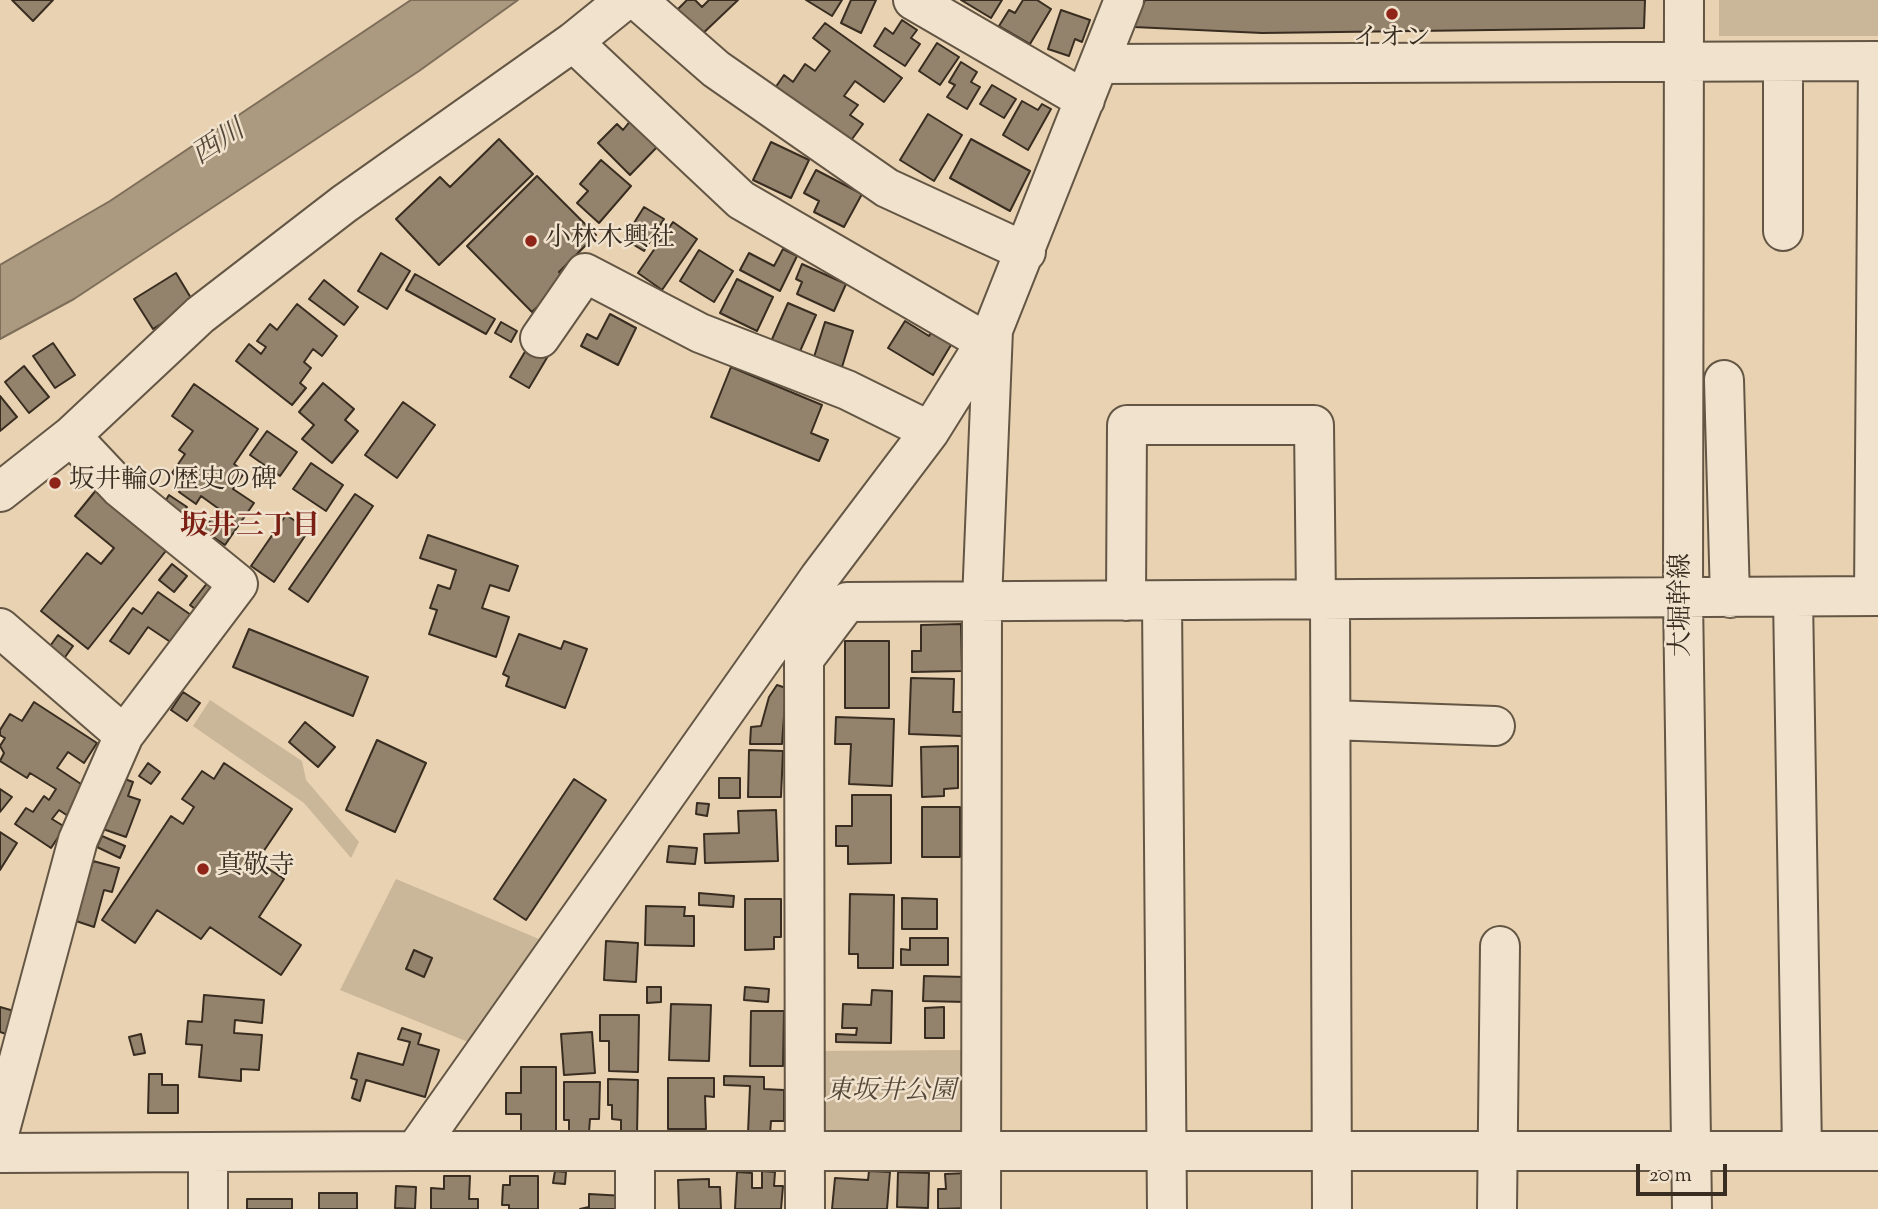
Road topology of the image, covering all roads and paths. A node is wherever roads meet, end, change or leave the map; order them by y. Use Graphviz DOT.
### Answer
graph roads {
  1 [pos="625,0"];
  2 [pos="637,0"];
  3 [pos="913,0"];
  4 [pos="1124,0"];
  5 [pos="1684,0"];
  6 [pos="573,42"];
  7 [pos="1878,61"];
  8 [pos="1684,62"];
  9 [pos="1783,62"];
  10 [pos="1099,64"];
  11 [pos="1085,100"];
  12 [pos="1783,231"];
  13 [pos="1026,252"];
  14 [pos="989,336"];
  15 [pos="540,338"];
  16 [pos="1724,380"];
  17 [pos="930,431"];
  18 [pos="71,436"];
  19 [pos="0,492"];
  20 [pos="833,590"];
  21 [pos="1876,596"];
  22 [pos="1793,597"];
  23 [pos="1683,598"];
  24 [pos="1730,598"];
  25 [pos="1323,600"];
  26 [pos="982,601"];
  27 [pos="1144,601"];
  28 [pos="0,628"];
  29 [pos="1331,720"];
  30 [pos="1495,726"];
  31 [pos="124,735"];
  32 [pos="1500,946"];
  33 [pos="0,1130"];
  34 [pos="981,1150"];
  35 [pos="635,1151"];
  36 [pos="1498,1151"];
  37 [pos="1692,1151"];
  38 [pos="1802,1151"];
  39 [pos="1878,1151"];
  40 [pos="415,1152"];
  41 [pos="804,1152"];
  42 [pos="1167,1152"];
  43 [pos="1331,1152"];
  44 [pos="0,1153"];
  45 [pos="208,1154"];
  46 [pos="208,1209"];
  47 [pos="635,1209"];
  48 [pos="805,1209"];
  49 [pos="981,1209"];
  50 [pos="1167,1209"];
  51 [pos="1332,1209"];
  52 [pos="1497,1209"];
  53 [pos="1692,1209"];
  1 -- 6 [label="street"];
  2 -- 13 [label="street"];
  3 -- 11 [label="street"];
  4 -- 10 [label="street"];
  5 -- 8 [label="street, 大堀幹線"];
  6 -- 14 [label="street"];
  6 -- 18 [label="street"];
  7 -- 9 [label="street"];
  7 -- 21 [label="street"];
  8 -- 9 [label="street"];
  8 -- 10 [label="street"];
  8 -- 23 [label="street, 大堀幹線"];
  9 -- 12 [label="street"];
  10 -- 11 [label="street"];
  11 -- 13 [label="street"];
  13 -- 14 [label="street"];
  14 -- 17 [label="street"];
  14 -- 26 [label="street"];
  15 -- 17 [label="street"];
  16 -- 24 [label="street"];
  17 -- 20 [label="street"];
  18 -- 19 [label="street"];
  18 -- 31 [label="street"];
  20 -- 26 [label="street"];
  20 -- 40 [label="street"];
  20 -- 41 [label="street"];
  21 -- 22 [label="street"];
  22 -- 24 [label="street"];
  22 -- 38 [label="street"];
  23 -- 24 [label="street"];
  23 -- 25 [label="street"];
  23 -- 37 [label="street, 大堀幹線"];
  25 -- 27 [label="street"];
  25 -- 27 [label="street"];
  25 -- 29 [label="street"];
  26 -- 27 [label="street"];
  26 -- 34 [label="street"];
  27 -- 42 [label="street"];
  28 -- 31 [label="street"];
  29 -- 30 [label="street"];
  29 -- 43 [label="street"];
  31 -- 33 [label="street"];
  32 -- 36 [label="street"];
  34 -- 41 [label="street"];
  34 -- 42 [label="street"];
  34 -- 49 [label="street"];
  35 -- 40 [label="street"];
  35 -- 41 [label="street"];
  35 -- 47 [label="street"];
  36 -- 37 [label="street"];
  36 -- 43 [label="street"];
  36 -- 52 [label="street"];
  37 -- 38 [label="street"];
  37 -- 53 [label="street, 大堀幹線"];
  38 -- 39 [label="street"];
  40 -- 45 [label="street"];
  41 -- 48 [label="street"];
  42 -- 43 [label="street"];
  42 -- 50 [label="street"];
  43 -- 51 [label="street"];
  44 -- 45 [label="street"];
  45 -- 46 [label="street"];
}
